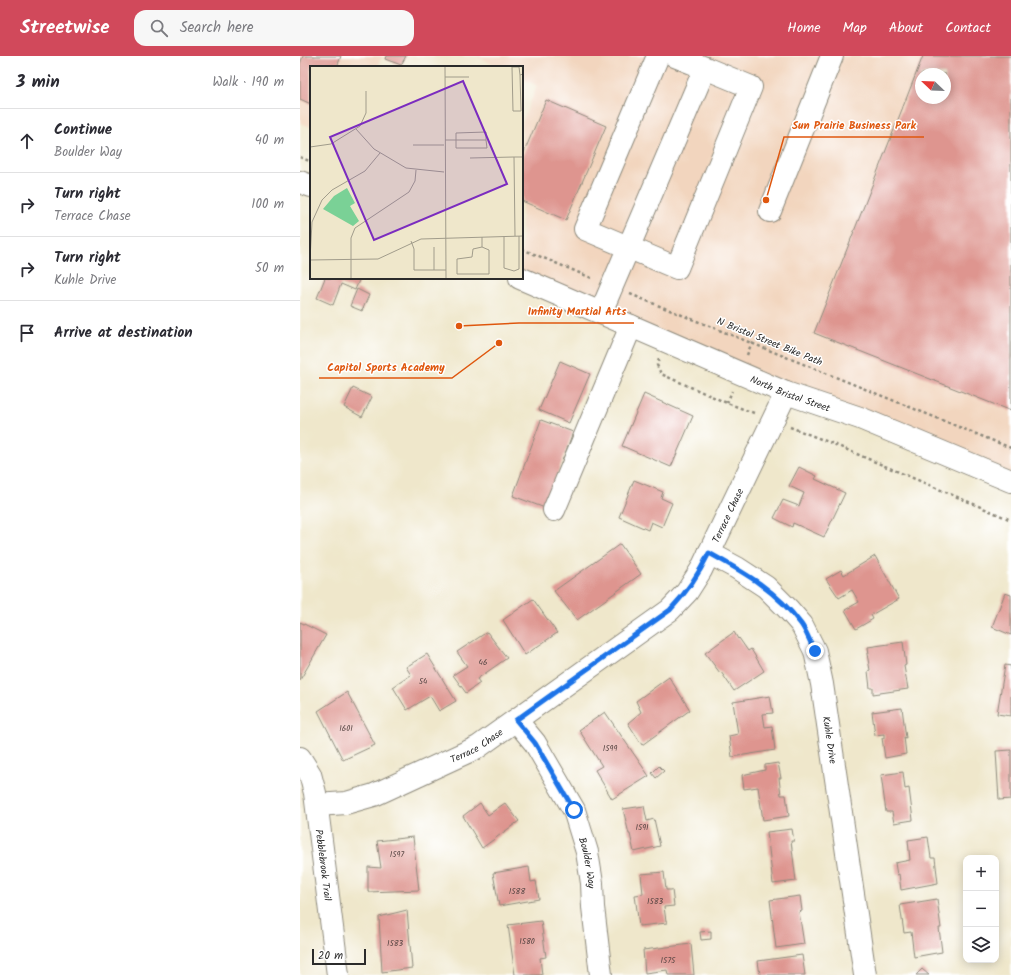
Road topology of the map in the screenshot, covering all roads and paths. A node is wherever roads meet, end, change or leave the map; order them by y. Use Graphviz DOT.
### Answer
graph roads {
  1 [pos="658,56"];
  2 [pos="675,56"];
  3 [pos="832,56"];
  4 [pos="705,68"];
  5 [pos="300,157"];
  6 [pos="310,162"];
  7 [pos="300,182"];
  8 [pos="310,186"];
  9 [pos="770,211"];
  10 [pos="628,248"];
  11 [pos="523,249"];
  12 [pos="522,279"];
  13 [pos="612,286"];
  14 [pos="601,312"];
  15 [pos="631,326"];
  16 [pos="667,341"];
  17 [pos="786,393"];
  18 [pos="773,420"];
  19 [pos="1011,448"];
  20 [pos="1011,481"];
  21 [pos="554,510"];
  22 [pos="1011,520"];
  23 [pos="709,553"];
  24 [pos="516,720"];
  25 [pos="300,758"];
  26 [pos="317,805"];
  27 [pos="338,975"];
  28 [pos="601,975"];
  29 [pos="866,975"];
  1 -- 10 [label="street"];
  2 -- 4 [label="street"];
  3 -- 9 [label="street"];
  4 -- 10 [label="street"];
  4 -- 10 [label="street"];
  5 -- 6 [label="path"];
  7 -- 8 [label="street"];
  10 -- 13 [label="street"];
  11 -- 13 [label="path, N Bristol Street Bike Path"];
  12 -- 14 [label="street, North Bristol Street"];
  13 -- 14 [label="street"];
  13 -- 19 [label="path, N Bristol Street Bike Path"];
  14 -- 15 [label="street, North Bristol Street"];
  15 -- 16 [label="street, North Bristol Street"];
  15 -- 21 [label="street"];
  16 -- 17 [label="street, North Bristol Street"];
  16 -- 18 [label="path"];
  17 -- 18 [label="street, Terrace Chase"];
  17 -- 20 [label="street, North Bristol Street"];
  18 -- 22 [label="path"];
  18 -- 23 [label="street, Terrace Chase"];
  23 -- 24 [label="street, Terrace Chase"];
  23 -- 29 [label="street, Kuhle Drive"];
  24 -- 26 [label="street, Terrace Chase"];
  24 -- 28 [label="street, Boulder Way"];
  25 -- 26 [label="street, Pebblebrook Trail"];
  26 -- 27 [label="street, Pebblebrook Trail"];
}
